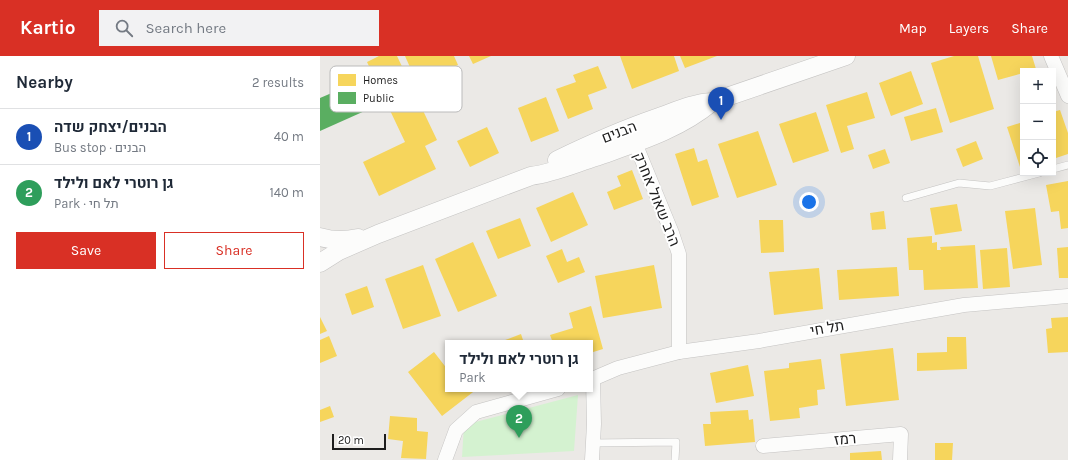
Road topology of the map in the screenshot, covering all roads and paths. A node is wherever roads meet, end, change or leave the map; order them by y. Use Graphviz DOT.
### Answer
graph roads {
  1 [pos="846,56"];
  2 [pos="1051,56"];
  3 [pos="1068,96"];
  4 [pos="712,102"];
  5 [pos="635,143"];
  6 [pos="1068,165"];
  7 [pos="1056,168"];
  8 [pos="531,176"];
  9 [pos="1028,176"];
  10 [pos="906,198"];
  11 [pos="378,234"];
  12 [pos="320,237"];
  13 [pos="320,263"];
  14 [pos="1068,296"];
  15 [pos="679,352"];
  16 [pos="593,380"];
  17 [pos="547,392"];
  18 [pos="592,392"];
  19 [pos="593,443"];
  20 [pos="763,446"];
  21 [pos="445,456"];
  22 [pos="592,460"];
  23 [pos="675,460"];
  24 [pos="900,460"];
  1 -- 4 [label="street, הבנים"];
  2 -- 3 [label="street"];
  4 -- 5 [label="street, הבנים"];
  4 -- 8 [label="street, הבנים"];
  5 -- 8 [label="street, הבנים"];
  5 -- 15 [label="street, הרב שאול אחרק"];
  6 -- 7 [label="lane"];
  8 -- 11 [label="street, הבנים"];
  9 -- 10 [label="lane"];
  11 -- 12 [label="street, הבנים"];
  11 -- 13 [label="street, הבנים"];
  14 -- 15 [label="street, תל חי"];
  15 -- 16 [label="street, תל חי"];
  17 -- 21 [label="street"];
  18 -- 19 [label="street"];
  19 -- 22 [label="street"];
  19 -- 23 [label="lane"];
  20 -- 24 [label="street, רמז"];
}
